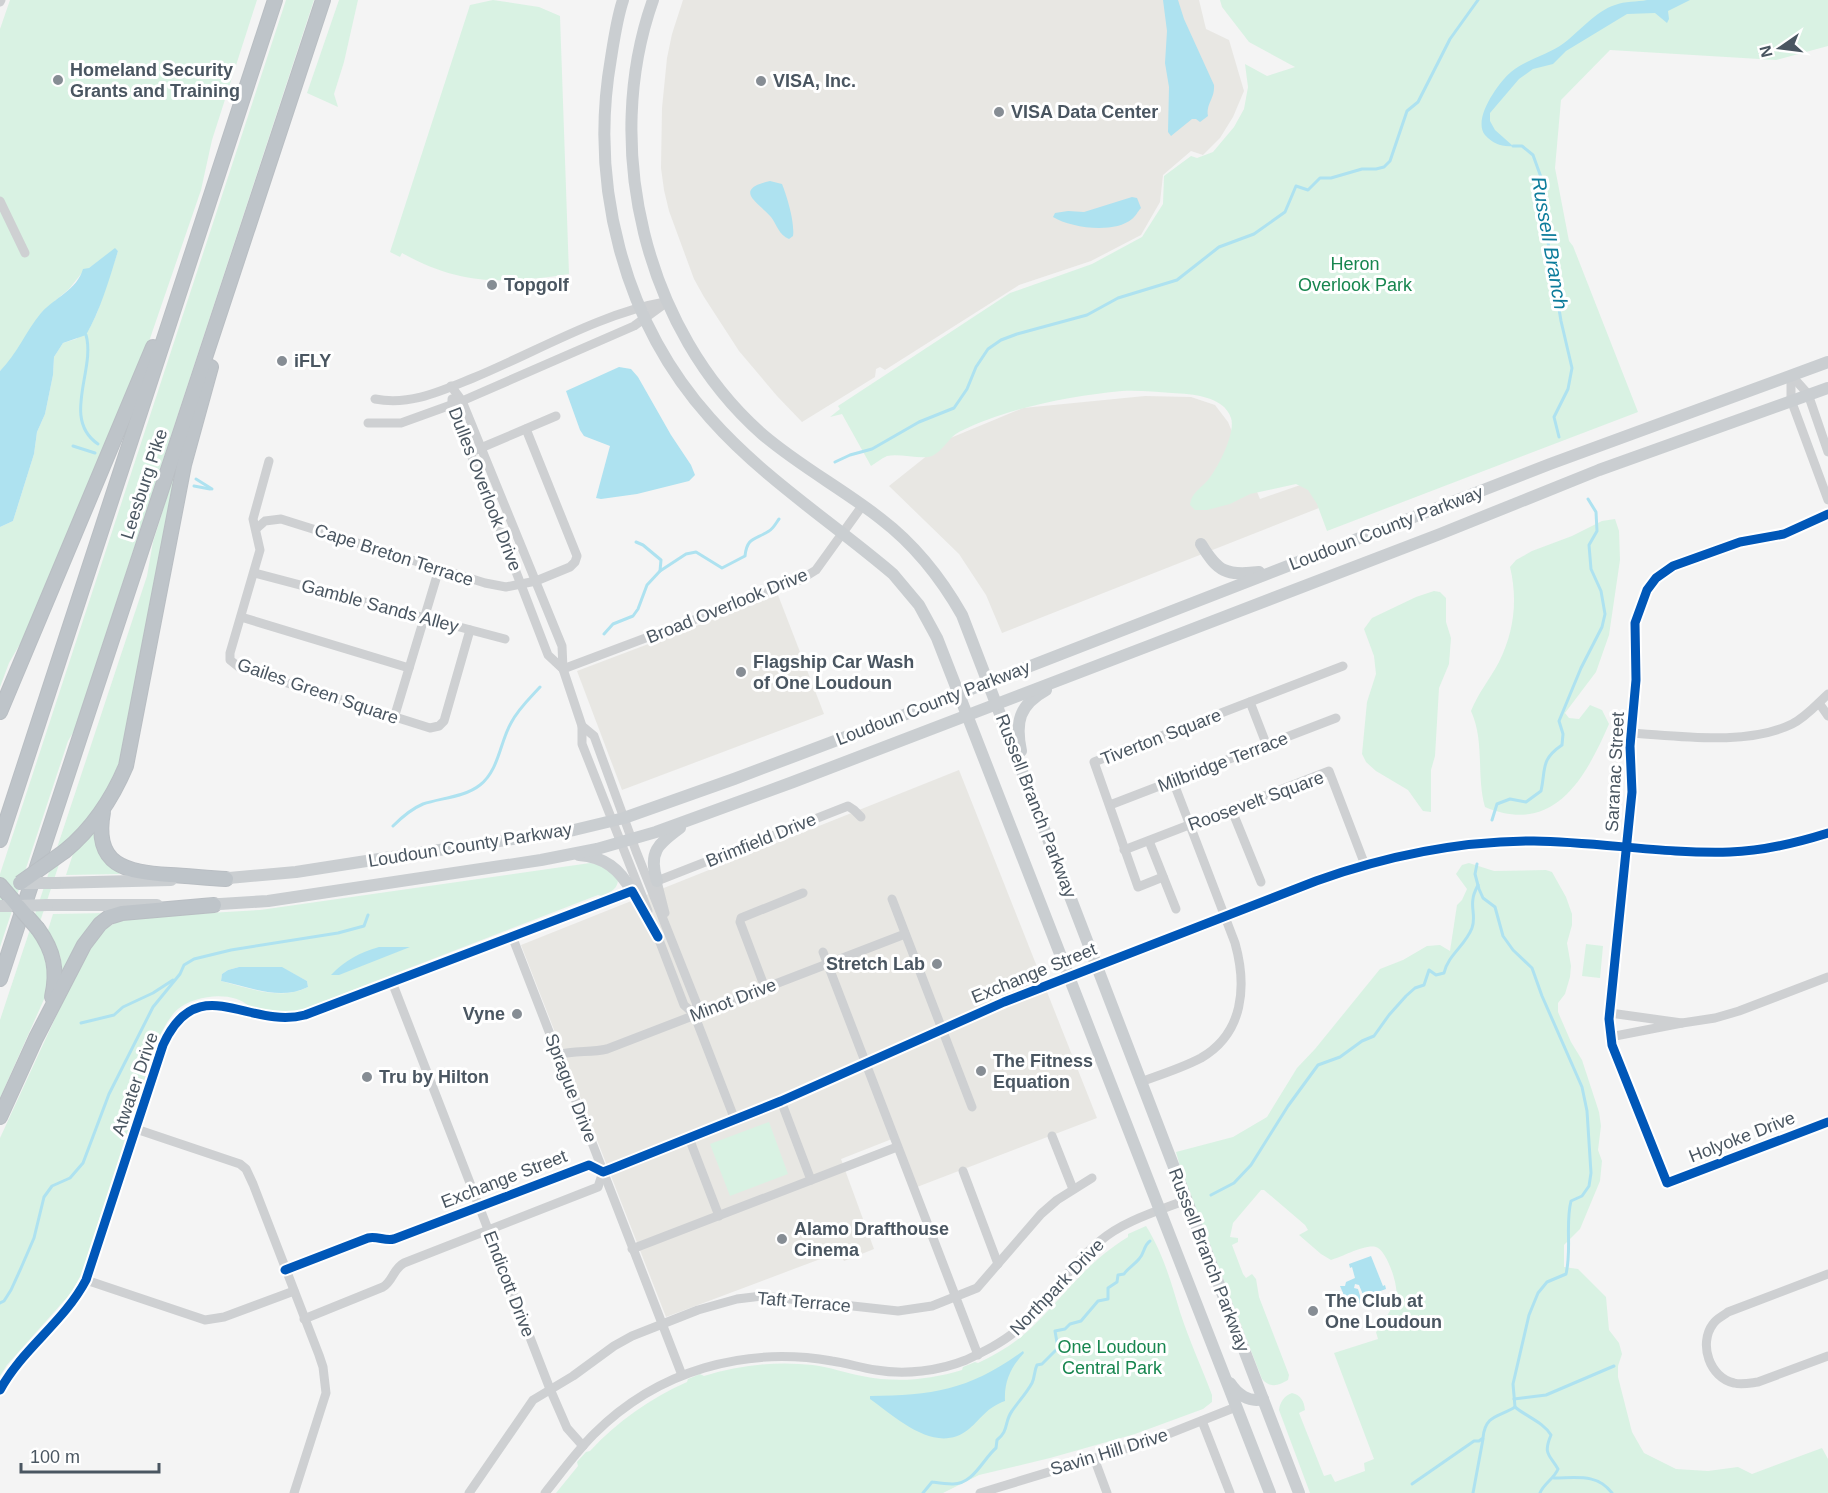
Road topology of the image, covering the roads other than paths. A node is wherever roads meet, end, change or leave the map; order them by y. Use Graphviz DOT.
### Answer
graph roads {
  1 [pos="275,0"];
  2 [pos="323,0"];
  3 [pos="623,0"];
  4 [pos="653,0"];
  5 [pos="0,201"];
  6 [pos="206,211"];
  7 [pos="253,212"];
  8 [pos="25,253"];
  9 [pos="668,302"];
  10 [pos="639,306"];
  11 [pos="645,320"];
  12 [pos="538,349"];
  13 [pos="1828,362"];
  14 [pos="545,366"];
  15 [pos="1791,375"];
  16 [pos="451,386"];
  17 [pos="1828,387"];
  18 [pos="1808,394"];
  19 [pos="375,399"];
  20 [pos="1791,400"];
  21 [pos="462,401"];
  22 [pos="452,405"];
  23 [pos="556,416"];
  24 [pos="368,423"];
  25 [pos="526,429"];
  26 [pos="481,448"];
  27 [pos="1828,452"];
  28 [pos="470,453"];
  29 [pos="268,461"];
  30 [pos="1828,500"];
  31 [pos="862,506"];
  32 [pos="1828,514"];
  33 [pos="256,529"];
  34 [pos="841,533"];
  35 [pos="1201,544"];
  36 [pos="439,569"];
  37 [pos="1278,569"];
  38 [pos="255,573"];
  39 [pos="536,581"];
  40 [pos="521,585"];
  41 [pos="241,616"];
  42 [pos="424,618"];
  43 [pos="470,630"];
  44 [pos="505,639"];
  45 [pos="1343,666"];
  46 [pos="409,668"];
  47 [pos="563,669"];
  48 [pos="1082,672"];
  49 [pos="989,682"];
  50 [pos="959,694"];
  51 [pos="1828,694"];
  52 [pos="1250,702"];
  53 [pos="996,703"];
  54 [pos="1819,703"];
  55 [pos="0,712"];
  56 [pos="967,715"];
  57 [pos="1828,716"];
  58 [pos="394,718"];
  59 [pos="1336,718"];
  60 [pos="582,726"];
  61 [pos="1631,733"];
  62 [pos="1267,746"];
  63 [pos="1173,781"];
  64 [pos="1029,788"];
  65 [pos="1110,806"];
  66 [pos="1231,808"];
  67 [pos="103,810"];
  68 [pos="624,818"];
  69 [pos="861,818"];
  70 [pos="691,819"];
  71 [pos="611,822"];
  72 [pos="1190,825"];
  73 [pos="1828,833"];
  74 [pos="0,840"];
  75 [pos="626,841"];
  76 [pos="1149,841"];
  77 [pos="1628,847"];
  78 [pos="1124,850"];
  79 [pos="566,855"];
  80 [pos="1365,865"];
  81 [pos="1163,877"];
  82 [pos="226,879"];
  83 [pos="657,881"];
  84 [pos="1261,882"];
  85 [pos="20,883"];
  86 [pos="2,890"];
  87 [pos="632,891"];
  88 [pos="803,893"];
  89 [pos="892,899"];
  90 [pos="214,905"];
  91 [pos="0,906"];
  92 [pos="18,906"];
  93 [pos="1176,909"];
  94 [pos="1225,916"];
  95 [pos="668,932"];
  96 [pos="905,934"];
  97 [pos="512,936"];
  98 [pos="658,937"];
  99 [pos="823,952"];
  100 [pos="827,964"];
  101 [pos="1096,965"];
  102 [pos="1070,976"];
  103 [pos="1828,977"];
  104 [pos="0,979"];
  105 [pos="392,982"];
  106 [pos="765,988"];
  107 [pos="1610,1013"];
  108 [pos="694,1014"];
  109 [pos="1682,1023"];
  110 [pos="942,1029"];
  111 [pos="1610,1036"];
  112 [pos="36,1038"];
  113 [pos="558,1055"];
  114 [pos="866,1065"];
  115 [pos="1140,1082"];
  116 [pos="781,1101"];
  117 [pos="972,1107"];
  118 [pos="0,1117"];
  119 [pos="735,1120"];
  120 [pos="1828,1122"];
  121 [pos="136,1129"];
  122 [pos="1052,1136"];
  123 [pos="689,1138"];
  124 [pos="897,1147"];
  125 [pos="963,1171"];
  126 [pos="603,1172"];
  127 [pos="1092,1178"];
  128 [pos="811,1180"];
  129 [pos="1667,1183"];
  130 [pos="1073,1189"];
  131 [pos="1186,1200"];
  132 [pos="478,1206"];
  133 [pos="1161,1210"];
  134 [pos="719,1216"];
  135 [pos="488,1230"];
  136 [pos="632,1249"];
  137 [pos="998,1264"];
  138 [pos="285,1270"];
  139 [pos="1828,1274"];
  140 [pos="86,1280"];
  141 [pos="294,1291"];
  142 [pos="955,1298"];
  143 [pos="304,1319"];
  144 [pos="662,1324"];
  145 [pos="978,1355"];
  146 [pos="1828,1356"];
  147 [pos="682,1375"];
  148 [pos="1224,1375"];
  149 [pos="550,1389"];
  150 [pos="0,1390"];
  151 [pos="1263,1399"];
  152 [pos="1236,1407"];
  153 [pos="1202,1421"];
  154 [pos="584,1446"];
  155 [pos="1094,1458"];
  156 [pos="294,1493"];
  157 [pos="469,1493"];
  158 [pos="545,1493"];
  159 [pos="980,1493"];
  160 [pos="1107,1493"];
  161 [pos="1230,1493"];
  162 [pos="1270,1493"];
  163 [pos="1299,1493"];
  1 -- 6 [label="highway, Leesburg Pike"];
  2 -- 7 [label="highway, Leesburg Pike"];
  3 -- 10 [label="main road, Russell Branch Parkway"];
  4 -- 9 [label="main road, Russell Branch Parkway"];
  5 -- 8 [label="street"];
  6 -- 55 [label="highway"];
  6 -- 74 [label="highway, Leesburg Pike"];
  7 -- 67 [label="highway"];
  7 -- 104 [label="highway, Leesburg Pike"];
  9 -- 10 [label="street"];
  9 -- 11 [label="street"];
  9 -- 31 [label="main road, Russell Branch Parkway"];
  10 -- 11 [label="main road, Russell Branch Parkway"];
  10 -- 12 [label="street"];
  11 -- 14 [label="street"];
  11 -- 34 [label="main road, Russell Branch Parkway"];
  12 -- 14 [label="street"];
  12 -- 16 [label="street"];
  13 -- 15 [label="main road, Loudoun County Parkway"];
  14 -- 21 [label="street"];
  15 -- 18 [label="street"];
  15 -- 20 [label="street"];
  15 -- 37 [label="main road, Loudoun County Parkway"];
  16 -- 19 [label="street"];
  16 -- 21 [label="street, Dulles Overlook Drive"];
  16 -- 22 [label="street, Dulles Overlook Drive"];
  17 -- 18 [label="main road, Loudoun County Parkway"];
  18 -- 20 [label="main road, Loudoun County Parkway"];
  18 -- 27 [label="street"];
  20 -- 30 [label="street"];
  20 -- 48 [label="main road, Loudoun County Parkway"];
  21 -- 22 [label="street"];
  21 -- 26 [label="street, Dulles Overlook Drive"];
  22 -- 24 [label="street"];
  22 -- 28 [label="street, Dulles Overlook Drive"];
  23 -- 25 [label="street"];
  25 -- 26 [label="street"];
  25 -- 39 [label="street, Cape Breton Terrace"];
  26 -- 28 [label="street"];
  26 -- 39 [label="street, Dulles Overlook Drive"];
  28 -- 40 [label="street, Dulles Overlook Drive"];
  29 -- 33 [label="street, Gailes Green Square"];
  31 -- 34 [label="street, Broad Overlook Drive"];
  31 -- 49 [label="main road, Russell Branch Parkway"];
  32 -- 61 [label="street, Saranac Street"];
  33 -- 36 [label="street, Cape Breton Terrace"];
  33 -- 38 [label="street, Gailes Green Square"];
  34 -- 47 [label="street, Broad Overlook Drive"];
  34 -- 50 [label="main road, Russell Branch Parkway"];
  35 -- 37 [label="main road"];
  36 -- 40 [label="street, Cape Breton Terrace"];
  36 -- 42 [label="street"];
  37 -- 49 [label="main road, Loudoun County Parkway"];
  38 -- 41 [label="street, Gailes Green Square"];
  38 -- 42 [label="street, Gamble Sands Alley"];
  39 -- 40 [label="street, Cape Breton Terrace"];
  39 -- 47 [label="street, Dulles Overlook Drive"];
  40 -- 47 [label="street, Dulles Overlook Drive"];
  41 -- 46 [label="street"];
  41 -- 58 [label="street, Gailes Green Square"];
  42 -- 43 [label="street, Gamble Sands Alley"];
  42 -- 46 [label="street"];
  43 -- 44 [label="street, Gamble Sands Alley"];
  43 -- 58 [label="street, Gailes Green Square"];
  45 -- 52 [label="street, Tiverton Square"];
  46 -- 58 [label="street"];
  47 -- 60 [label="street, Dulles Overlook Drive"];
  48 -- 53 [label="main road, Loudoun County Parkway"];
  48 -- 64 [label="main road"];
  49 -- 50 [label="main road, Loudoun County Parkway"];
  49 -- 53 [label="main road, Russell Branch Parkway"];
  50 -- 56 [label="main road, Russell Branch Parkway"];
  50 -- 68 [label="main road, Loudoun County Parkway"];
  51 -- 54 [label="street"];
  52 -- 62 [label="street"];
  52 -- 65 [label="street, Tiverton Square"];
  53 -- 56 [label="main road, Loudoun County Parkway"];
  53 -- 64 [label="main road, Russell Branch Parkway"];
  54 -- 57 [label="street"];
  54 -- 61 [label="street"];
  56 -- 70 [label="main road, Loudoun County Parkway"];
  56 -- 102 [label="main road, Russell Branch Parkway"];
  59 -- 62 [label="street, Milbridge Terrace"];
  60 -- 68 [label="street, Dulles Overlook Drive"];
  60 -- 71 [label="street, Dulles Overlook Drive"];
  61 -- 77 [label="street, Saranac Street"];
  62 -- 63 [label="street, Milbridge Terrace"];
  63 -- 65 [label="street, Milbridge Terrace"];
  63 -- 72 [label="street"];
  64 -- 101 [label="main road, Russell Branch Parkway"];
  65 -- 78 [label="street, Tiverton Square"];
  66 -- 72 [label="street, Roosevelt Square"];
  66 -- 80 [label="street, Roosevelt Square"];
  66 -- 84 [label="street"];
  67 -- 82 [label="highway"];
  67 -- 85 [label="highway, bridge"];
  68 -- 71 [label="main road, Loudoun County Parkway"];
  68 -- 75 [label="street, Dulles Overlook Drive"];
  69 -- 83 [label="street, Brimfield Drive"];
  70 -- 75 [label="main road, Loudoun County Parkway"];
  70 -- 83 [label="main road"];
  71 -- 75 [label="street, Dulles Overlook Drive"];
  71 -- 82 [label="main road, Loudoun County Parkway"];
  72 -- 76 [label="street, Roosevelt Square"];
  72 -- 94 [label="street"];
  73 -- 77 [label="street, Exchange Street"];
  75 -- 79 [label="main road, Loudoun County Parkway"];
  75 -- 95 [label="street"];
  75 -- 98 [label="street"];
  76 -- 78 [label="street, Roosevelt Square"];
  76 -- 81 [label="street"];
  77 -- 80 [label="street, Exchange Street"];
  77 -- 107 [label="street, Saranac Street"];
  78 -- 81 [label="street, Tiverton Square"];
  79 -- 87 [label="main road"];
  79 -- 90 [label="main road, Loudoun County Parkway"];
  80 -- 94 [label="street, Exchange Street"];
  81 -- 93 [label="street"];
  82 -- 85 [label="main road, Loudoun County Parkway, bridge"];
  83 -- 95 [label="street"];
  85 -- 86 [label="highway"];
  86 -- 92 [label="highway"];
  87 -- 97 [label="street, Atwater Drive"];
  87 -- 98 [label="street"];
  88 -- 106 [label="street"];
  89 -- 96 [label="street"];
  90 -- 92 [label="main road, Loudoun County Parkway, bridge"];
  90 -- 112 [label="highway"];
  91 -- 92 [label="main road, Loudoun County Parkway"];
  92 -- 112 [label="highway, bridge"];
  94 -- 101 [label="street, Exchange Street"];
  94 -- 115 [label="street"];
  95 -- 108 [label="street"];
  96 -- 100 [label="street, Minot Drive"];
  96 -- 110 [label="street"];
  97 -- 105 [label="street, Atwater Drive"];
  97 -- 113 [label="street, Sprague Drive"];
  98 -- 108 [label="street"];
  99 -- 100 [label="street"];
  100 -- 106 [label="street, Minot Drive"];
  100 -- 114 [label="street"];
  101 -- 102 [label="street, Exchange Street"];
  101 -- 115 [label="main road, Russell Branch Parkway"];
  102 -- 110 [label="street, Exchange Street"];
  102 -- 133 [label="main road, Russell Branch Parkway"];
  103 -- 109 [label="street"];
  105 -- 121 [label="street, Atwater Drive"];
  105 -- 132 [label="street, Endicott Drive"];
  106 -- 108 [label="street, Minot Drive"];
  107 -- 109 [label="street"];
  107 -- 111 [label="street, Saranac Street"];
  108 -- 113 [label="street, Minot Drive"];
  108 -- 119 [label="street"];
  109 -- 111 [label="street"];
  110 -- 114 [label="street, Exchange Street"];
  110 -- 117 [label="street"];
  111 -- 129 [label="street, Saranac Street"];
  112 -- 118 [label="highway"];
  113 -- 126 [label="street, Sprague Drive"];
  114 -- 116 [label="street, Exchange Street"];
  114 -- 124 [label="street"];
  115 -- 131 [label="main road, Russell Branch Parkway"];
  116 -- 119 [label="street, Exchange Street"];
  116 -- 128 [label="street"];
  119 -- 123 [label="street, Exchange Street"];
  120 -- 129 [label="street, Holyoke Drive"];
  121 -- 138 [label="street"];
  121 -- 140 [label="street, Atwater Drive"];
  122 -- 130 [label="street"];
  123 -- 126 [label="street, Exchange Street"];
  123 -- 134 [label="street"];
  124 -- 128 [label="street"];
  124 -- 142 [label="street"];
  125 -- 137 [label="street"];
  126 -- 132 [label="street, Exchange Street"];
  126 -- 135 [label="street, Exchange Street"];
  126 -- 136 [label="street, Sprague Drive"];
  127 -- 130 [label="street, Taft Terrace"];
  128 -- 134 [label="street"];
  130 -- 137 [label="street, Taft Terrace"];
  131 -- 133 [label="street, Northpark Drive"];
  131 -- 151 [label="main road, Russell Branch Parkway"];
  132 -- 135 [label="street, Endicott Drive"];
  132 -- 138 [label="street, Exchange Street"];
  133 -- 145 [label="street, Northpark Drive"];
  133 -- 148 [label="main road, Russell Branch Parkway"];
  134 -- 136 [label="street"];
  135 -- 143 [label="street, Exchange Street"];
  135 -- 149 [label="street, Endicott Drive"];
  136 -- 144 [label="street, Sprague Drive"];
  137 -- 142 [label="street, Taft Terrace"];
  138 -- 141 [label="street"];
  139 -- 146 [label="street"];
  140 -- 141 [label="street"];
  140 -- 150 [label="street, Atwater Drive"];
  141 -- 143 [label="street"];
  142 -- 144 [label="street, Taft Terrace"];
  142 -- 145 [label="street"];
  143 -- 156 [label="street"];
  144 -- 147 [label="street, Sprague Drive"];
  144 -- 149 [label="street, Taft Terrace"];
  145 -- 147 [label="street, Northpark Drive"];
  147 -- 154 [label="street, Northpark Drive"];
  148 -- 151 [label="main road"];
  148 -- 152 [label="main road, Russell Branch Parkway"];
  149 -- 154 [label="street, Endicott Drive"];
  149 -- 157 [label="street, Taft Terrace"];
  151 -- 163 [label="main road, Russell Branch Parkway"];
  152 -- 153 [label="street, Savin Hill Drive"];
  152 -- 162 [label="main road, Russell Branch Parkway"];
  153 -- 155 [label="street, Savin Hill Drive"];
  153 -- 161 [label="street"];
  154 -- 158 [label="street, Northpark Drive"];
  155 -- 159 [label="street, Savin Hill Drive"];
  155 -- 160 [label="street"];
}
